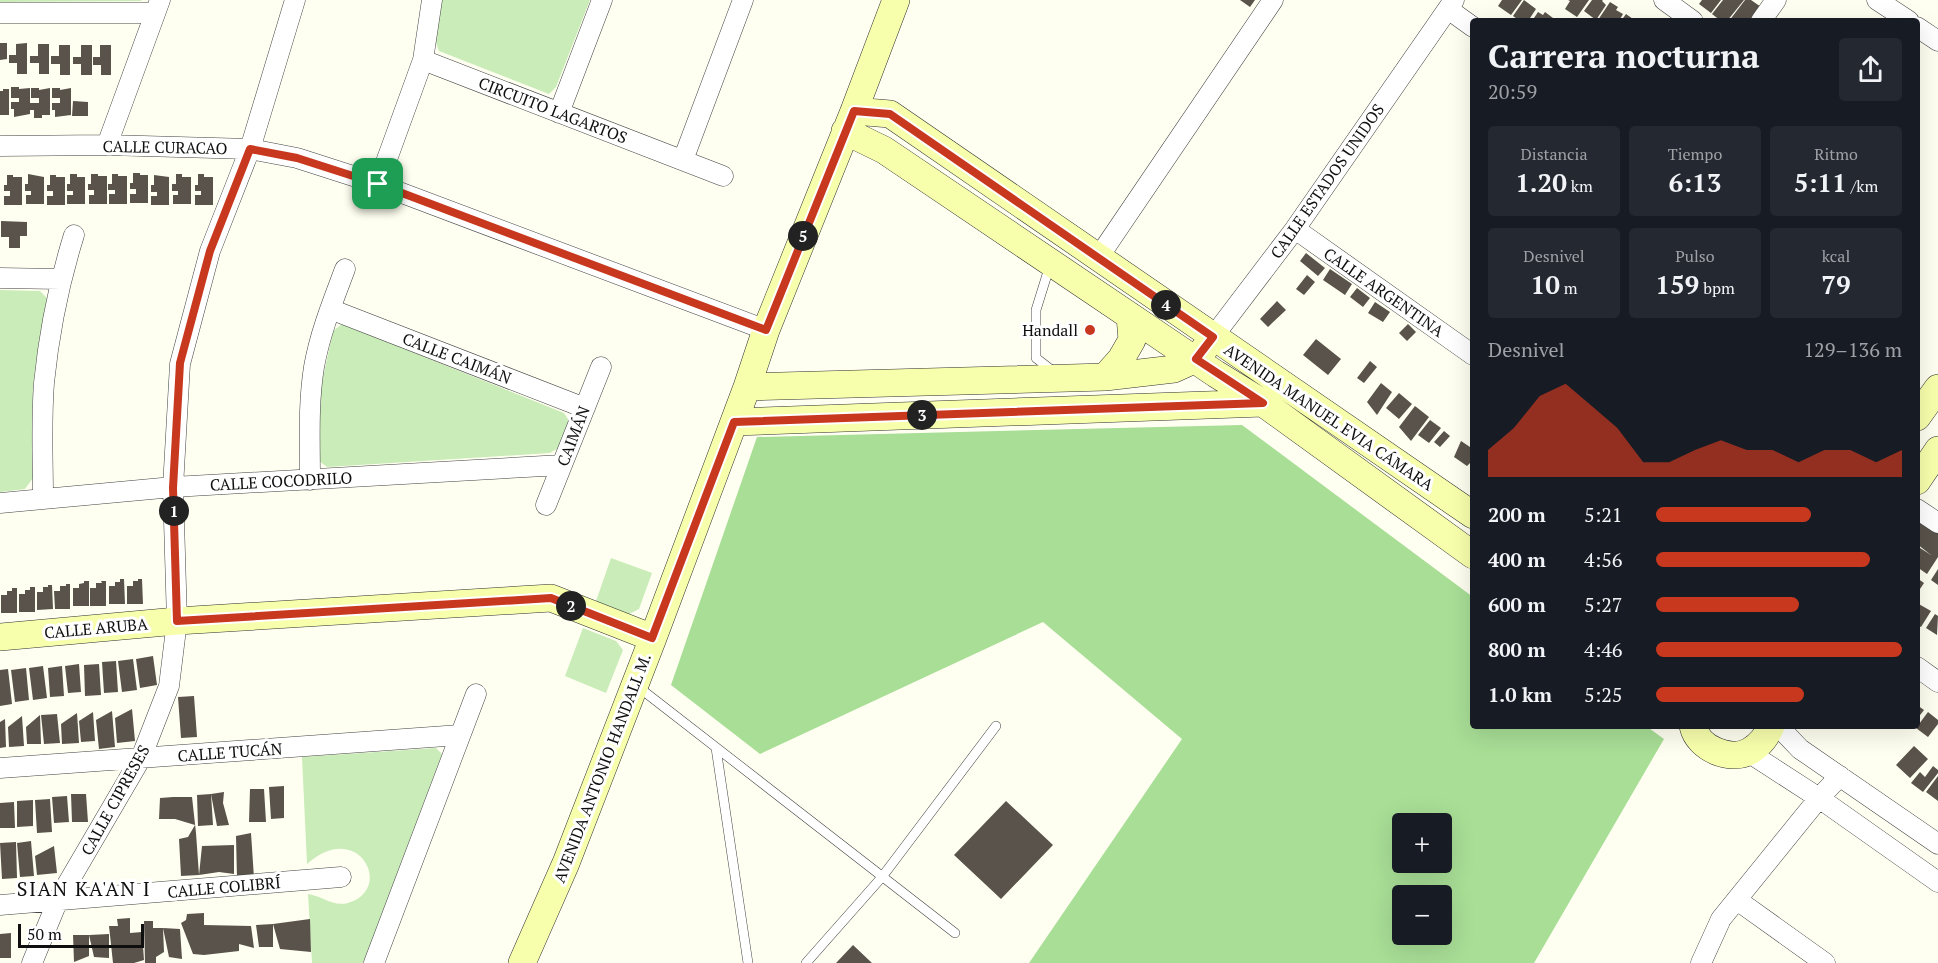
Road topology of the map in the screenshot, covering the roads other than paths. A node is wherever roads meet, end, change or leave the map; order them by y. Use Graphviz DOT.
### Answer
graph roads {
  1 [pos="295,0"];
  2 [pos="432,0"];
  3 [pos="602,0"];
  4 [pos="744,0"];
  5 [pos="896,0"];
  6 [pos="1273,0"];
  7 [pos="1664,0"];
  8 [pos="1776,0"];
  9 [pos="1878,0"];
  10 [pos="1451,5"];
  11 [pos="157,7"];
  12 [pos="0,14"];
  13 [pos="1689,18"];
  14 [pos="1763,18"];
  15 [pos="1905,18"];
  16 [pos="1470,24"];
  17 [pos="1920,29"];
  18 [pos="1938,41"];
  19 [pos="423,60"];
  20 [pos="559,113"];
  21 [pos="850,121"];
  22 [pos="106,145"];
  23 [pos="0,146"];
  24 [pos="250,149"];
  25 [pos="683,160"];
  26 [pos="723,176"];
  27 [pos="378,184"];
  28 [pos="1295,229"];
  29 [pos="74,235"];
  30 [pos="1098,258"];
  31 [pos="1051,262"];
  32 [pos="345,269"];
  33 [pos="0,278"];
  34 [pos="60,279"];
  35 [pos="330,309"];
  36 [pos="1130,316"];
  37 [pos="766,330"];
  38 [pos="1213,337"];
  39 [pos="1470,353"];
  40 [pos="1196,359"];
  41 [pos="601,367"];
  42 [pos="1105,377"];
  43 [pos="747,387"];
  44 [pos="1938,388"];
  45 [pos="1063,394"];
  46 [pos="1263,403"];
  47 [pos="585,408"];
  48 [pos="1920,413"];
  49 [pos="734,422"];
  50 [pos="1938,450"];
  51 [pos="562,465"];
  52 [pos="1920,477"];
  53 [pos="310,480"];
  54 [pos="173,488"];
  55 [pos="43,498"];
  56 [pos="0,503"];
  57 [pos="546,506"];
  58 [pos="1920,511"];
  59 [pos="1470,513"];
  60 [pos="1938,523"];
  61 [pos="1470,553"];
  62 [pos="177,621"];
  63 [pos="0,637"];
  64 [pos="652,638"];
  65 [pos="1920,670"];
  66 [pos="1938,682"];
  67 [pos="635,684"];
  68 [pos="476,694"];
  69 [pos="996,726"];
  70 [pos="1694,729"];
  71 [pos="1770,729"];
  72 [pos="1781,729"];
  73 [pos="460,735"];
  74 [pos="716,748"];
  75 [pos="1748,752"];
  76 [pos="141,758"];
  77 [pos="0,768"];
  78 [pos="1840,776"];
  79 [pos="1820,798"];
  80 [pos="1938,844"];
  81 [pos="341,877"];
  82 [pos="882,877"];
  83 [pos="1938,882"];
  84 [pos="58,900"];
  85 [pos="1737,900"];
  86 [pos="0,905"];
  87 [pos="955,933"];
  88 [pos="32,963"];
  89 [pos="374,963"];
  90 [pos="522,963"];
  91 [pos="748,963"];
  92 [pos="806,963"];
  93 [pos="1701,963"];
  94 [pos="1825,963"];
  1 -- 24 [label="street, CALLE CIPRESES"];
  2 -- 19 [label="street"];
  3 -- 20 [label="street"];
  4 -- 25 [label="street"];
  5 -- 21 [label="street, AVENIDA ANTONIO HANDALL M."];
  6 -- 30 [label="street"];
  7 -- 13 [label="street"];
  8 -- 14 [label="street"];
  9 -- 15 [label="street"];
  10 -- 16 [label="street"];
  10 -- 28 [label="street, CALLE ESTADOS UNIDOS"];
  11 -- 12 [label="street"];
  11 -- 22 [label="street"];
  17 -- 18 [label="street"];
  19 -- 20 [label="street, CIRCUITO LAGARTOS"];
  19 -- 27 [label="street"];
  20 -- 25 [label="street, CIRCUITO LAGARTOS"];
  21 -- 30 [label="street, AVENIDA MANUEL EVIA CÁMARA"];
  21 -- 31 [label="street, AVENIDA MANUEL EVIA CÁMARA"];
  21 -- 37 [label="street, AVENIDA ANTONIO HANDALL M."];
  22 -- 23 [label="street, CALLE CURACAO"];
  22 -- 24 [label="street, CALLE CURACAO"];
  24 -- 27 [label="street, CALLE CURACAO"];
  24 -- 54 [label="street, CALLE CIPRESES"];
  25 -- 26 [label="street, CIRCUITO LAGARTOS"];
  27 -- 37 [label="street, CALLE CURACAO"];
  28 -- 38 [label="street, CALLE ESTADOS UNIDOS"];
  28 -- 39 [label="street, CALLE ARGENTINA"];
  29 -- 34 [label="street"];
  30 -- 38 [label="street, AVENIDA MANUEL EVIA CÁMARA"];
  31 -- 36 [label="street, AVENIDA MANUEL EVIA CÁMARA"];
  31 -- 45 [label="lane"];
  32 -- 35 [label="street"];
  33 -- 34 [label="street"];
  34 -- 55 [label="street"];
  35 -- 47 [label="street, CALLE CAIMÁN"];
  35 -- 53 [label="street"];
  36 -- 40 [label="street, AVENIDA MANUEL EVIA CÁMARA"];
  36 -- 42 [label="street"];
  37 -- 43 [label="street, AVENIDA ANTONIO HANDALL M."];
  38 -- 40 [label="street, CALLE ESTADOS UNIDOS"];
  38 -- 59 [label="street, AVENIDA MANUEL EVIA CÁMARA"];
  40 -- 42 [label="street, AVENIDA MANUEL EVIA CÁMARA"];
  40 -- 46 [label="street, AVENIDA MANUEL EVIA CÁMARA"];
  41 -- 47 [label="street, CAIMÁN"];
  42 -- 45 [label="street, AVENIDA MANUEL EVIA CÁMARA"];
  43 -- 45 [label="street, AVENIDA MANUEL EVIA CÁMARA"];
  43 -- 49 [label="street, AVENIDA ANTONIO HANDALL M."];
  44 -- 48 [label="street"];
  45 -- 46 [label="street, AVENIDA MANUEL EVIA CÁMARA"];
  45 -- 49 [label="street, AVENIDA MANUEL EVIA CÁMARA"];
  46 -- 61 [label="street, AVENIDA MANUEL EVIA CÁMARA"];
  47 -- 51 [label="street, CAIMÁN"];
  49 -- 64 [label="street, AVENIDA ANTONIO HANDALL M."];
  50 -- 52 [label="street"];
  51 -- 53 [label="street, CALLE COCODRILO"];
  51 -- 57 [label="street, CAIMÁN"];
  53 -- 54 [label="street, CALLE COCODRILO"];
  54 -- 55 [label="street, CALLE COCODRILO"];
  54 -- 62 [label="street, CALLE CIPRESES"];
  55 -- 56 [label="street, CALLE COCODRILO"];
  58 -- 60 [label="street"];
  62 -- 63 [label="street, CALLE ARUBA"];
  62 -- 64 [label="street, CALLE ARUBA"];
  62 -- 76 [label="street, CALLE CIPRESES"];
  64 -- 67 [label="street, AVENIDA ANTONIO HANDALL M."];
  65 -- 66 [label="street"];
  67 -- 74 [label="lane"];
  67 -- 90 [label="street, AVENIDA ANTONIO HANDALL M."];
  68 -- 73 [label="street"];
  69 -- 82 [label="lane"];
  70 -- 75 [label="street"];
  71 -- 75 [label="street"];
  72 -- 78 [label="street"];
  73 -- 76 [label="street, CALLE TUCÁN"];
  73 -- 89 [label="street"];
  74 -- 82 [label="lane"];
  74 -- 91 [label="lane"];
  75 -- 79 [label="street"];
  76 -- 77 [label="street, CALLE TUCÁN"];
  76 -- 84 [label="street, CALLE CIPRESES"];
  78 -- 79 [label="street"];
  78 -- 80 [label="street"];
  79 -- 83 [label="street"];
  79 -- 85 [label="street"];
  81 -- 84 [label="street, CALLE COLIBRÍ"];
  82 -- 87 [label="lane"];
  82 -- 92 [label="lane"];
  84 -- 86 [label="street, CALLE COLIBRÍ"];
  84 -- 88 [label="street, CALLE CIPRESES"];
  85 -- 93 [label="street"];
  85 -- 94 [label="street"];
}
